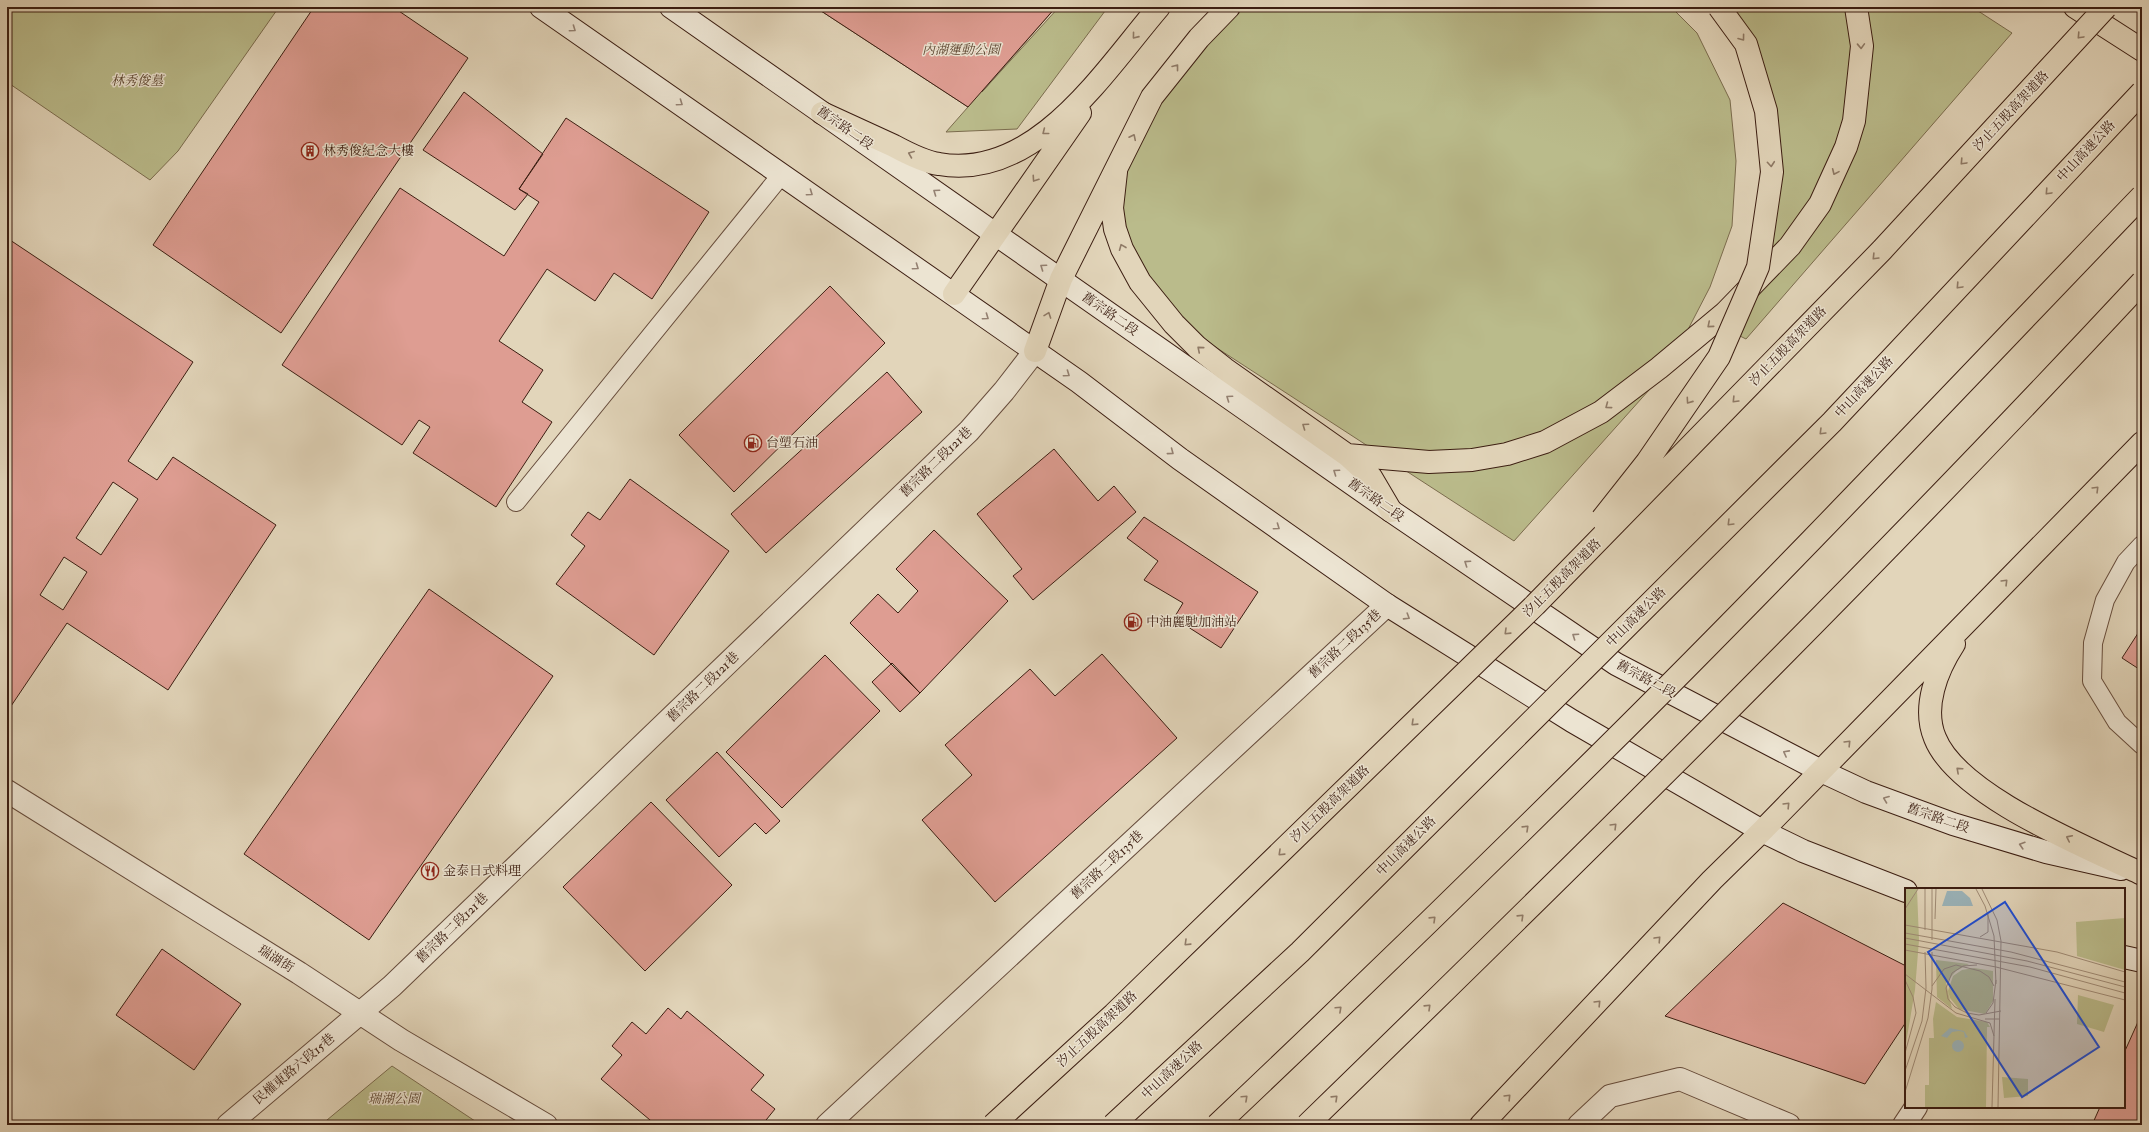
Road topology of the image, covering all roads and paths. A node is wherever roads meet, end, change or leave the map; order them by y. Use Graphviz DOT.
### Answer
graph roads {
  1 [pos="541,7"];
  2 [pos="671,7"];
  3 [pos="1160,7"];
  4 [pos="1229,7"];
  5 [pos="1719,7"];
  6 [pos="1856,7"];
  7 [pos="2075,7"];
  8 [pos="2106,7"];
  9 [pos="2142,50"];
  10 [pos="1112,65"];
  11 [pos="2142,92"];
  12 [pos="822,113"];
  13 [pos="1116,172"];
  14 [pos="782,174"];
  15 [pos="2142,196"];
  16 [pos="997,234"];
  17 [pos="1061,279"];
  18 [pos="2142,282"];
  19 [pos="954,294"];
  20 [pos="1035,351"];
  21 [pos="2142,443"];
  22 [pos="1347,455"];
  23 [pos="516,502"];
  24 [pos="1391,511"];
  25 [pos="2142,545"];
  26 [pos="1387,604"];
  27 [pos="1535,605"];
  28 [pos="1977,609"];
  29 [pos="2142,745"];
  30 [pos="1821,771"];
  31 [pos="7,791"];
  32 [pos="1762,831"];
  33 [pos="2142,874"];
  34 [pos="1905,891"];
  35 [pos="2125,957"];
  36 [pos="2142,961"];
  37 [pos="360,1013"];
  38 [pos="1915,1108"];
  39 [pos="228,1125"];
  40 [pos="546,1125"];
  41 [pos="827,1125"];
  42 [pos="993,1125"];
  43 [pos="1113,1125"];
  44 [pos="1217,1125"];
  45 [pos="1306,1125"];
  46 [pos="1481,1125"];
  47 [pos="1579,1125"];
  48 [pos="1789,1125"];
  49 [pos="1904,1125"];
  1 -- 14 [label="main road, one-way"];
  2 -- 12 [label="main road, 舊宗路二段"];
  3 -- 10 [label="highway, one-way"];
  13 -- 4 [label="highway, one-way"];
  5 -- 27 [label="highway, one-way, bridge"];
  6 -- 22 [label="highway, one-way"];
  7 -- 9 [label="highway"];
  8 -- 27 [label="highway, 汐止五股高架道路, one-way, bridge"];
  10 -- 12 [label="highway, one-way"];
  10 -- 16 [label="highway, one-way"];
  11 -- 43 [label="highway, 中山高速公路, one-way, bridge"];
  16 -- 12 [label="main road, 舊宗路二段, one-way"];
  13 -- 17 [label="highway"];
  22 -- 13 [label="highway, one-way"];
  14 -- 19 [label="main road, one-way"];
  14 -- 23 [label="lane"];
  44 -- 15 [label="highway, one-way, bridge"];
  17 -- 16 [label="main road, 舊宗路二段, one-way"];
  16 -- 19 [label="highway"];
  20 -- 17 [label="highway, one-way"];
  24 -- 17 [label="main road, 舊宗路二段, one-way"];
  45 -- 18 [label="highway, one-way, bridge"];
  19 -- 20 [label="main road, one-way"];
  20 -- 26 [label="main road, one-way"];
  20 -- 37 [label="main road, 舊宗路二段121巷"];
  28 -- 21 [label="highway, one-way"];
  22 -- 24 [label="highway"];
  30 -- 24 [label="main road, 舊宗路二段, one-way"];
  25 -- 29 [label="lane"];
  26 -- 32 [label="main road, one-way"];
  26 -- 41 [label="main road, 舊宗路二段135巷"];
  27 -- 42 [label="highway, 汐止五股高架道路, one-way, bridge"];
  30 -- 28 [label="highway, one-way"];
  33 -- 28 [label="highway, one-way"];
  32 -- 30 [label="highway, one-way"];
  33 -- 30 [label="main road, 舊宗路二段, one-way"];
  31 -- 37 [label="main road, 瑞湖街"];
  32 -- 34 [label="main road"];
  46 -- 32 [label="highway, one-way"];
  35 -- 36 [label="main road"];
  37 -- 39 [label="main road, 民權東路六段15巷"];
  37 -- 40 [label="main road, 瑞湖街"];
  38 -- 49 [label="main road"];
  47 -- 48 [label="main road"];
}
